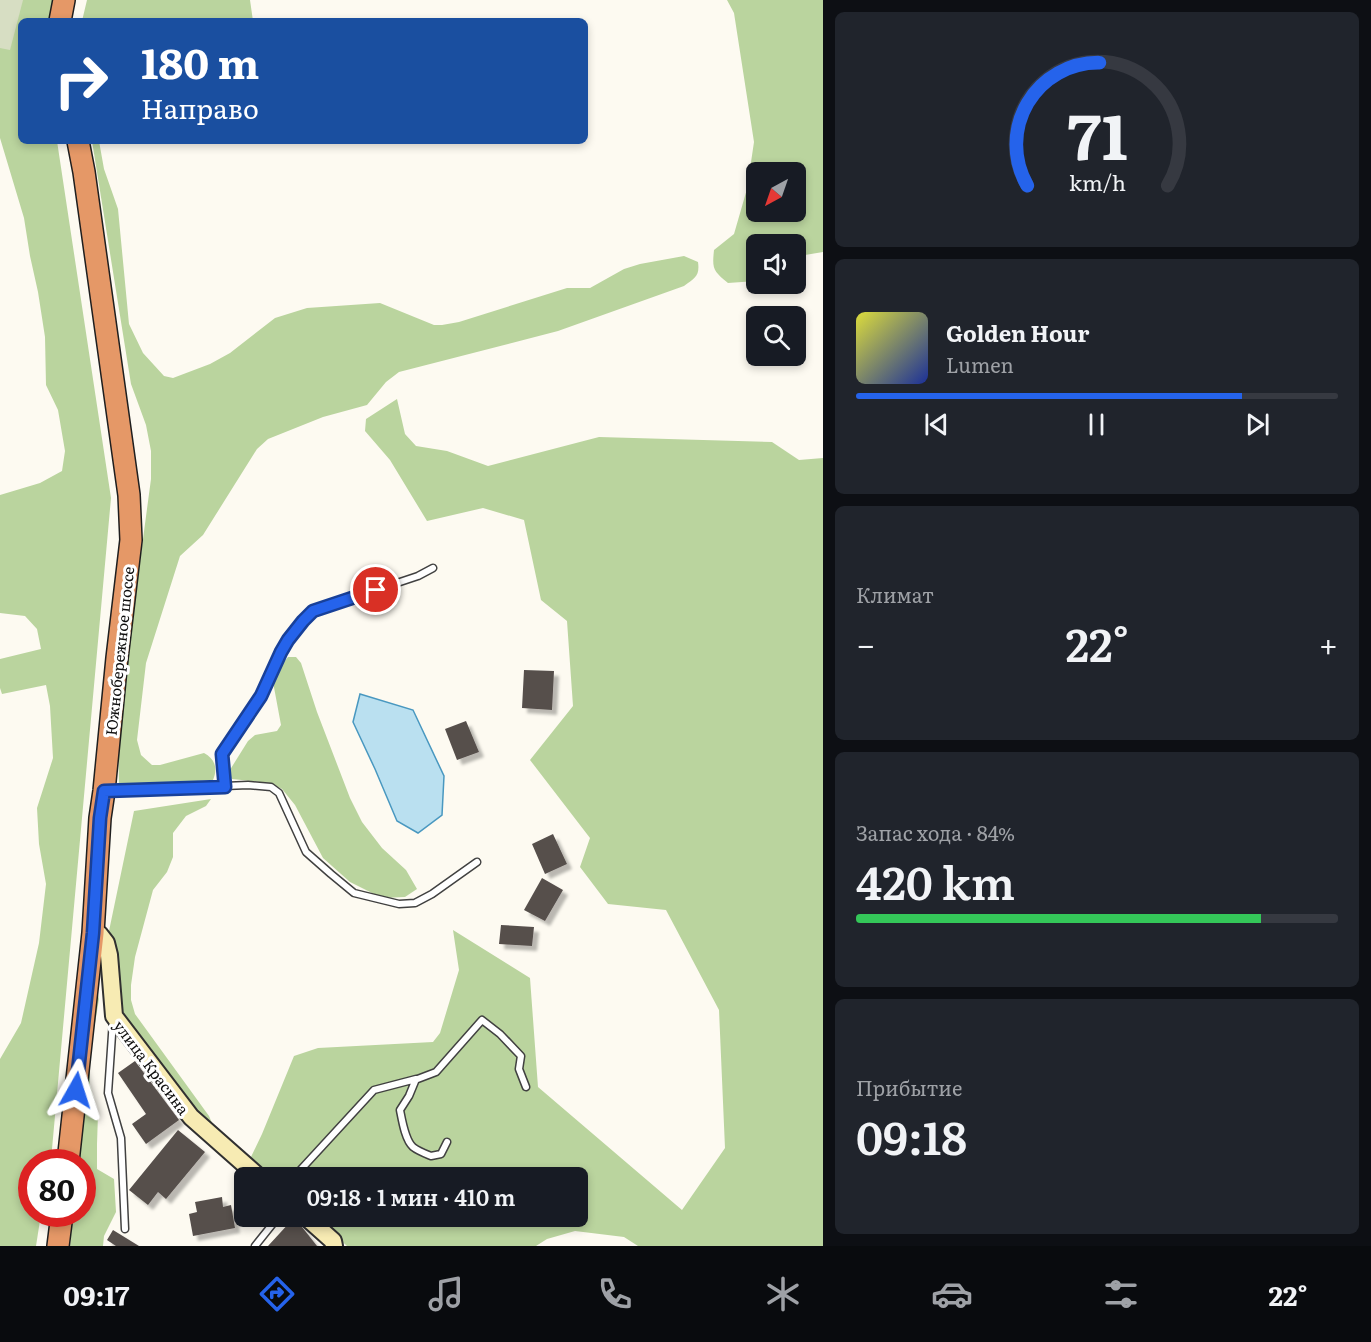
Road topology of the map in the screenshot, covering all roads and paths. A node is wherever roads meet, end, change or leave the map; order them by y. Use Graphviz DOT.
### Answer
graph roads {
  1 [pos="64,0"];
  2 [pos="74,0"];
  3 [pos="61,18"];
  4 [pos="71,18"];
  5 [pos="67,144"];
  6 [pos="79,144"];
  7 [pos="433,568"];
  8 [pos="112,657"];
  9 [pos="225,787"];
  10 [pos="104,791"];
  11 [pos="477,862"];
  12 [pos="86,931"];
  13 [pos="114,1016"];
  14 [pos="415,1080"];
  15 [pos="526,1087"];
  16 [pos="447,1142"];
  17 [pos="60,1149"];
  18 [pos="69,1149"];
  19 [pos="247,1167"];
  20 [pos="303,1167"];
  21 [pos="53,1227"];
  22 [pos="60,1227"];
  23 [pos="270,1227"];
  24 [pos="317,1227"];
  25 [pos="125,1229"];
  26 [pos="51,1246"];
  27 [pos="58,1246"];
  28 [pos="255,1246"];
  29 [pos="334,1246"];
  1 -- 3 [label="highway"];
  2 -- 4 [label="highway"];
  5 -- 8 [label="highway, Южнобережное шоссе"];
  6 -- 8 [label="highway, Южнобережное шоссе"];
  7 -- 9 [label="lane"];
  8 -- 10 [label="highway, Южнобережное шоссе"];
  8 -- 12 [label="highway, Южнобережное шоссе"];
  9 -- 10 [label="lane"];
  9 -- 11 [label="lane"];
  10 -- 12 [label="highway, Южнобережное шоссе"];
  12 -- 13 [label="street, улица Красина"];
  12 -- 17 [label="highway, Южнобережное шоссе"];
  12 -- 18 [label="highway, Южнобережное шоссе"];
  13 -- 19 [label="street, улица Красина"];
  13 -- 25 [label="lane"];
  14 -- 15 [label="lane"];
  14 -- 16 [label="lane"];
  14 -- 20 [label="lane"];
  21 -- 26 [label="highway"];
  22 -- 27 [label="highway"];
  23 -- 28 [label="lane"];
  24 -- 29 [label="street"];
}
